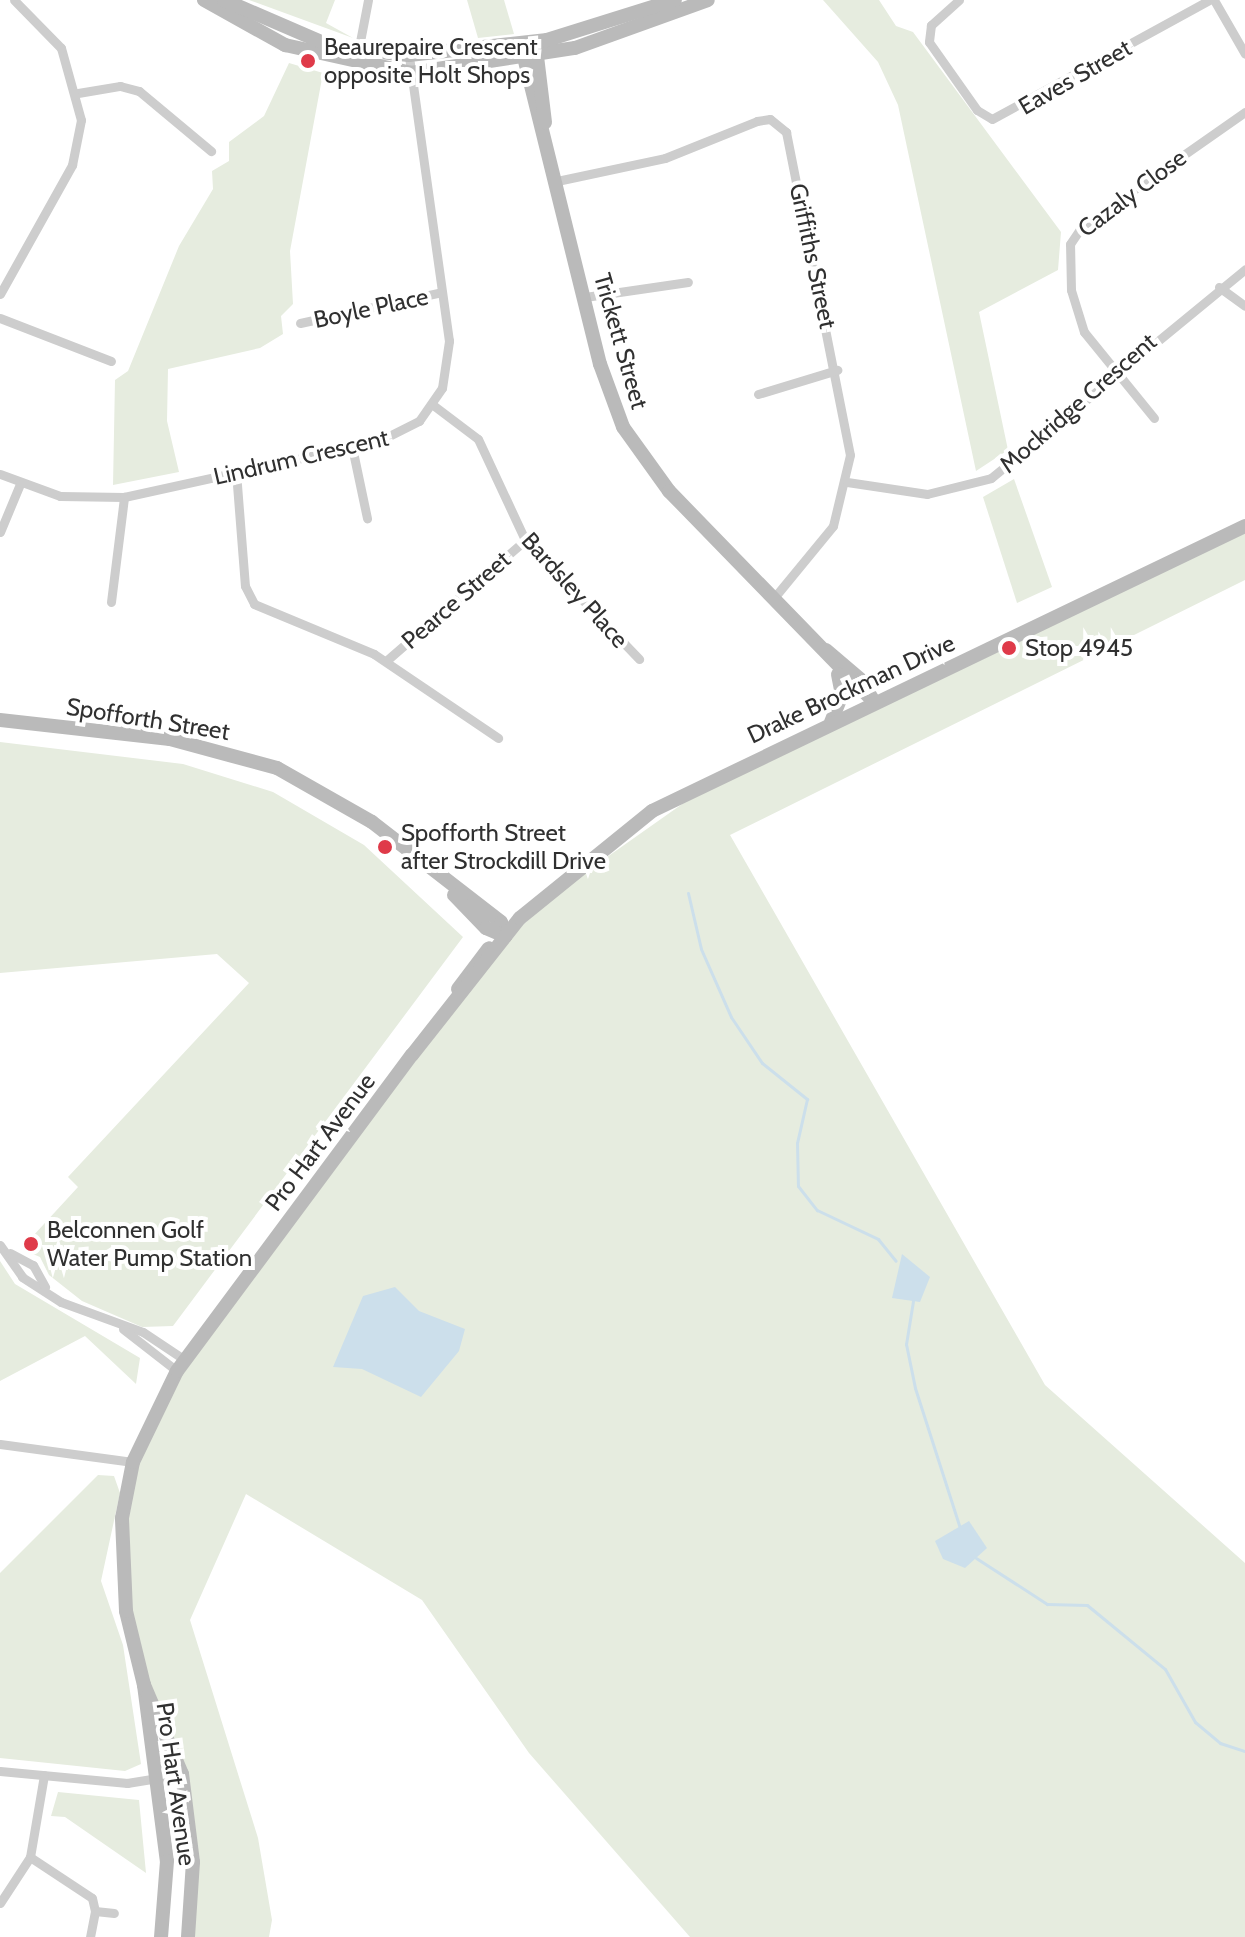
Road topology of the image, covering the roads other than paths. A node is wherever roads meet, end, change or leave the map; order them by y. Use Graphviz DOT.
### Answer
graph roads {
  1 [pos="14,0"];
  2 [pos="204,0"];
  3 [pos="224,0"];
  4 [pos="368,0"];
  5 [pos="675,0"];
  6 [pos="708,0"];
  7 [pos="959,0"];
  8 [pos="1212,0"];
  9 [pos="650,12"];
  10 [pos="529,50"];
  11 [pos="1245,54"];
  12 [pos="409,55"];
  13 [pos="357,57"];
  14 [pos="411,73"];
  15 [pos="78,93"];
  16 [pos="1245,112"];
  17 [pos="211,151"];
  18 [pos="557,181"];
  19 [pos="1245,269"];
  20 [pos="688,282"];
  21 [pos="1219,287"];
  22 [pos="442,292"];
  23 [pos="0,294"];
  24 [pos="585,297"];
  25 [pos="1245,306"];
  26 [pos="0,318"];
  27 [pos="300,323"];
  28 [pos="111,361"];
  29 [pos="837,370"];
  30 [pos="1113,373"];
  31 [pos="758,394"];
  32 [pos="433,405"];
  33 [pos="1154,418"];
  34 [pos="352,447"];
  35 [pos="236,472"];
  36 [pos="0,474"];
  37 [pos="847,482"];
  38 [pos="20,484"];
  39 [pos="124,497"];
  40 [pos="367,518"];
  41 [pos="1245,526"];
  42 [pos="0,532"];
  43 [pos="525,540"];
  44 [pos="773,599"];
  45 [pos="111,602"];
  46 [pos="639,659"];
  47 [pos="386,661"];
  48 [pos="840,667"];
  49 [pos="902,689"];
  50 [pos="874,702"];
  51 [pos="0,720"];
  52 [pos="831,722"];
  53 [pos="498,738"];
  54 [pos="505,936"];
  55 [pos="3,1248"];
  56 [pos="45,1287"];
  57 [pos="181,1366"];
  58 [pos="0,1444"];
  59 [pos="133,1462"];
  60 [pos="144,1685"];
  61 [pos="0,1771"];
  62 [pos="182,1774"];
  63 [pos="44,1775"];
  64 [pos="156,1778"];
  65 [pos="30,1857"];
  66 [pos="0,1903"];
  67 [pos="95,1911"];
  68 [pos="114,1913"];
  69 [pos="90,1937"];
  70 [pos="161,1937"];
  71 [pos="188,1937"];
  1 -- 15 [label="street"];
  2 -- 13 [label="street"];
  3 -- 13 [label="street"];
  4 -- 13 [label="street"];
  5 -- 9 [label="street"];
  6 -- 9 [label="street"];
  7 -- 8 [label="street, Eaves Street"];
  8 -- 11 [label="street"];
  9 -- 10 [label="street"];
  10 -- 12 [label="street"];
  10 -- 14 [label="street"];
  10 -- 18 [label="street, Trickett Street"];
  12 -- 13 [label="street"];
  12 -- 14 [label="street, Lindrum Crescent"];
  13 -- 14 [label="street"];
  14 -- 22 [label="street, Lindrum Crescent"];
  15 -- 17 [label="street"];
  15 -- 23 [label="street"];
  16 -- 30 [label="street, Cazaly Close"];
  18 -- 24 [label="street, Trickett Street"];
  18 -- 29 [label="street, Griffiths Street"];
  19 -- 21 [label="street, Mockridge Crescent"];
  20 -- 24 [label="street"];
  21 -- 25 [label="street"];
  21 -- 30 [label="street, Mockridge Crescent"];
  22 -- 27 [label="street, Boyle Place"];
  22 -- 32 [label="street, Lindrum Crescent"];
  24 -- 44 [label="street, Trickett Street"];
  26 -- 28 [label="street"];
  29 -- 31 [label="street"];
  29 -- 37 [label="street, Griffiths Street"];
  30 -- 33 [label="street, Cazaly Close"];
  30 -- 37 [label="street, Mockridge Crescent"];
  32 -- 34 [label="street, Lindrum Crescent"];
  32 -- 43 [label="street, Bardsley Place"];
  34 -- 35 [label="street, Lindrum Crescent"];
  34 -- 40 [label="street"];
  35 -- 39 [label="street, Lindrum Crescent"];
  35 -- 47 [label="street"];
  36 -- 38 [label="street, Lindrum Crescent"];
  37 -- 44 [label="street, Griffiths Street"];
  38 -- 39 [label="street, Lindrum Crescent"];
  38 -- 42 [label="street"];
  39 -- 45 [label="street"];
  41 -- 49 [label="street, Drake Brockman Drive"];
  43 -- 46 [label="street, Bardsley Place"];
  43 -- 47 [label="street, Pearce Street"];
  44 -- 48 [label="street, Trickett Street"];
  47 -- 53 [label="street"];
  48 -- 49 [label="street"];
  48 -- 50 [label="street, Trickett Street"];
  48 -- 52 [label="street"];
  49 -- 50 [label="street, Drake Brockman Drive"];
  50 -- 52 [label="street, Drake Brockman Drive"];
  51 -- 54 [label="street, Spofforth Street"];
  52 -- 54 [label="street, Drake Brockman Drive"];
  54 -- 57 [label="street, Pro Hart Avenue"];
  55 -- 56 [label="street"];
  55 -- 56 [label="street"];
  56 -- 57 [label="street"];
  57 -- 59 [label="street, Pro Hart Avenue"];
  58 -- 59 [label="street"];
  59 -- 60 [label="street, Pro Hart Avenue"];
  60 -- 62 [label="street, Pro Hart Avenue"];
  60 -- 64 [label="street, Pro Hart Avenue"];
  61 -- 63 [label="street"];
  62 -- 64 [label="street"];
  62 -- 71 [label="street, Pro Hart Avenue"];
  63 -- 64 [label="street"];
  63 -- 65 [label="street"];
  64 -- 70 [label="street, Pro Hart Avenue"];
  65 -- 66 [label="street"];
  65 -- 67 [label="street"];
  67 -- 68 [label="street"];
  67 -- 69 [label="street"];
}
